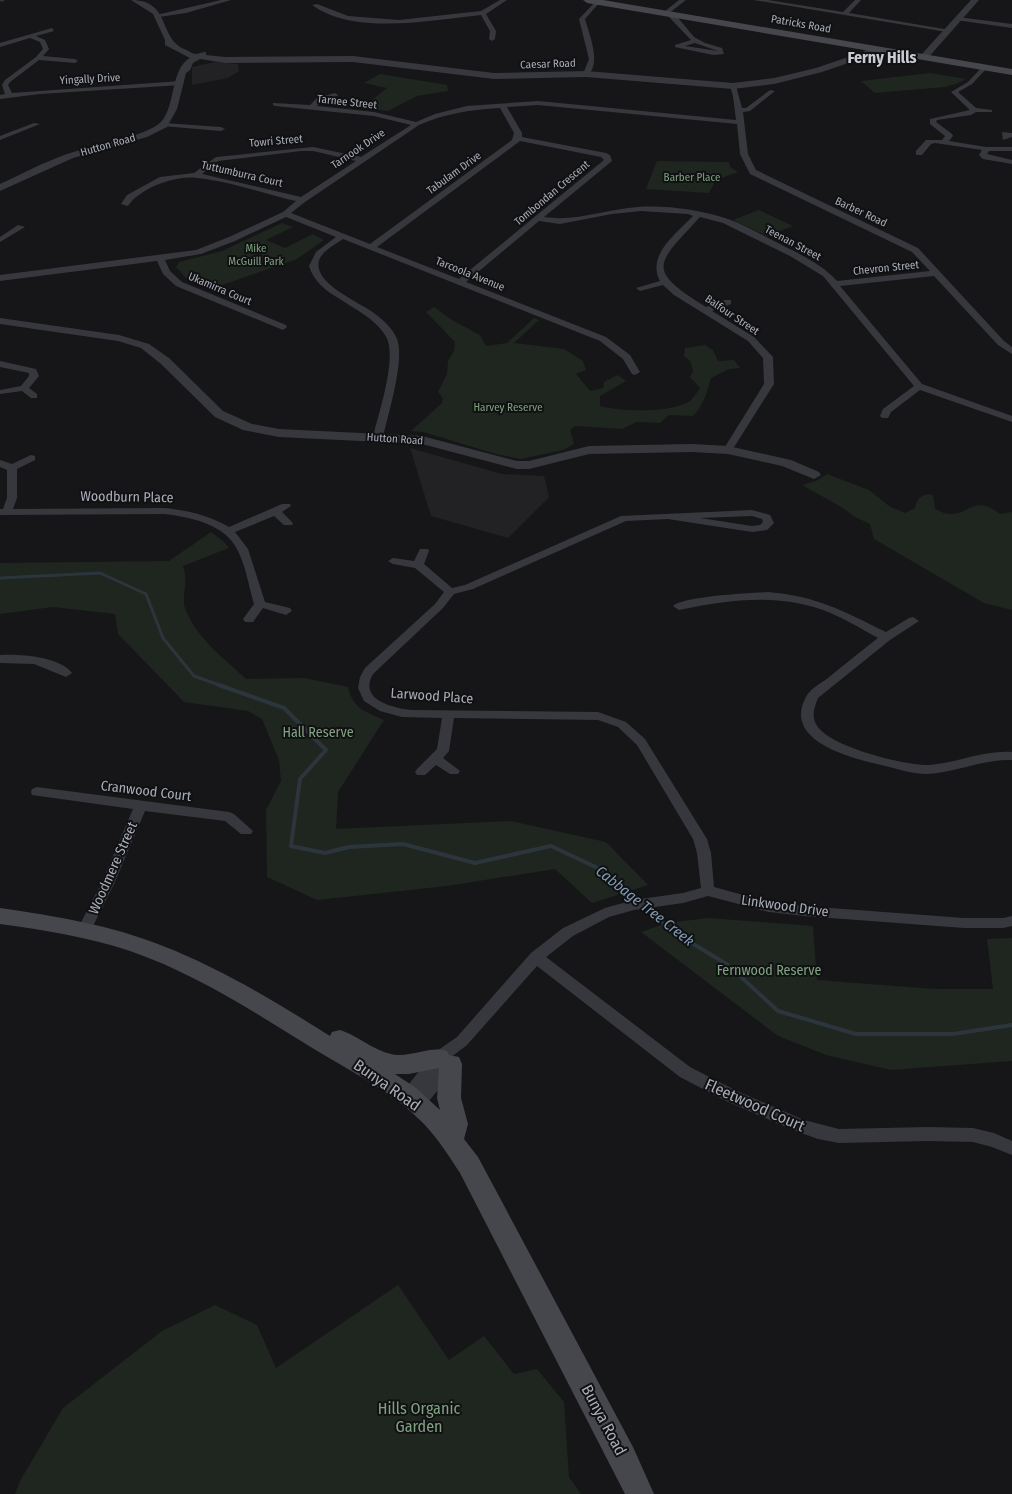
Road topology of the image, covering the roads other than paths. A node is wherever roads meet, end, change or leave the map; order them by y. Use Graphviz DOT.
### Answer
graph roads {
  1 [pos="135,0"];
  2 [pos="228,0"];
  3 [pos="486,0"];
  4 [pos="587,0"];
  5 [pos="683,0"];
  6 [pos="757,0"];
  7 [pos="858,0"];
  8 [pos="975,0"];
  9 [pos="502,1"];
  10 [pos="322,2"];
  11 [pos="597,2"];
  12 [pos="483,12"];
  13 [pos="844,14"];
  14 [pos="159,15"];
  15 [pos="672,17"];
  16 [pos="958,19"];
  17 [pos="1012,26"];
  18 [pos="52,30"];
  19 [pos="947,30"];
  20 [pos="29,36"];
  21 [pos="169,40"];
  22 [pos="492,40"];
  23 [pos="694,41"];
  24 [pos="0,45"];
  25 [pos="176,49"];
  26 [pos="867,52"];
  27 [pos="198,55"];
  28 [pos="924,57"];
  29 [pos="38,58"];
  30 [pos="213,59"];
  31 [pos="235,60"];
  32 [pos="75,61"];
  33 [pos="181,65"];
  34 [pos="985,67"];
  35 [pos="1012,72"];
  36 [pos="586,74"];
  37 [pos="181,83"];
  38 [pos="733,86"];
  39 [pos="772,91"];
  40 [pos="9,95"];
  41 [pos="335,95"];
  42 [pos="0,97"];
  43 [pos="275,104"];
  44 [pos="502,105"];
  45 [pos="311,109"];
  46 [pos="739,110"];
  47 [pos="974,110"];
  48 [pos="990,111"];
  49 [pos="741,122"];
  50 [pos="36,124"];
  51 [pos="417,124"];
  52 [pos="164,126"];
  53 [pos="221,129"];
  54 [pos="0,138"];
  55 [pos="518,138"];
  56 [pos="945,141"];
  57 [pos="1012,149"];
  58 [pos="986,150"];
  59 [pos="919,153"];
  60 [pos="363,160"];
  61 [pos="1012,162"];
  62 [pos="196,175"];
  63 [pos="0,188"];
  64 [pos="302,200"];
  65 [pos="125,204"];
  66 [pos="286,214"];
  67 [pos="699,214"];
  68 [pos="539,219"];
  69 [pos="21,226"];
  70 [pos="343,236"];
  71 [pos="0,240"];
  72 [pos="372,247"];
  73 [pos="160,258"];
  74 [pos="938,273"];
  75 [pos="0,278"];
  76 [pos="665,282"];
  77 [pos="460,283"];
  78 [pos="835,284"];
  79 [pos="640,288"];
  80 [pos="728,302"];
  81 [pos="706,310"];
  82 [pos="0,321"];
  83 [pos="283,327"];
  84 [pos="1012,351"];
  85 [pos="0,364"];
  86 [pos="635,372"];
  87 [pos="919,386"];
  88 [pos="24,388"];
  89 [pos="4,392"];
  90 [pos="34,396"];
  91 [pos="885,416"];
  92 [pos="1012,419"];
  93 [pos="378,437"];
  94 [pos="728,450"];
  95 [pos="31,458"];
  96 [pos="0,463"];
  97 [pos="12,468"];
  98 [pos="814,475"];
  99 [pos="286,506"];
  100 [pos="4,512"];
  101 [pos="275,512"];
  102 [pos="671,517"];
  103 [pos="288,524"];
  104 [pos="228,531"];
  105 [pos="424,552"];
  106 [pos="393,561"];
  107 [pos="418,565"];
  108 [pos="450,592"];
  109 [pos="260,604"];
  110 [pos="680,606"];
  111 [pos="286,611"];
  112 [pos="248,619"];
  113 [pos="913,621"];
  114 [pos="886,637"];
  115 [pos="0,659"];
  116 [pos="66,674"];
  117 [pos="449,714"];
  118 [pos="1012,756"];
  119 [pos="435,760"];
  120 [pos="454,771"];
  121 [pos="421,772"];
  122 [pos="37,792"];
  123 [pos="141,806"];
  124 [pos="246,831"];
  125 [pos="708,891"];
  126 [pos="0,916"];
  127 [pos="1012,921"];
  128 [pos="84,930"];
  129 [pos="536,957"];
  130 [pos="297,1026"];
  131 [pos="445,1061"];
  132 [pos="412,1100"];
  133 [pos="452,1140"];
  134 [pos="1012,1148"];
  135 [pos="640,1494"];
  1 -- 14 [label="street"];
  2 -- 14 [label="street"];
  3 -- 9 [label="street"];
  4 -- 11 [label="main road, Patricks Road"];
  5 -- 15 [label="street"];
  6 -- 13 [label="street"];
  7 -- 13 [label="street"];
  8 -- 16 [label="street"];
  9 -- 12 [label="street"];
  10 -- 12 [label="street"];
  11 -- 15 [label="main road, Patricks Road"];
  11 -- 36 [label="street"];
  12 -- 22 [label="street"];
  13 -- 19 [label="street"];
  14 -- 21 [label="street"];
  15 -- 23 [label="street"];
  15 -- 26 [label="main road, Patricks Road"];
  16 -- 17 [label="street"];
  16 -- 19 [label="street"];
  18 -- 20 [label="street"];
  19 -- 28 [label="street"];
  20 -- 24 [label="street"];
  20 -- 29 [label="street"];
  21 -- 25 [label="street"];
  21 -- 27 [label="street"];
  23 -- 23 [label="street"];
  25 -- 27 [label="street"];
  25 -- 33 [label="street"];
  26 -- 28 [label="main road, Patricks Road"];
  26 -- 38 [label="street, Caesar Road"];
  27 -- 30 [label="street, Caesar Road"];
  27 -- 31 [label="street, Caesar Road"];
  27 -- 33 [label="street"];
  28 -- 34 [label="main road"];
  29 -- 32 [label="street"];
  29 -- 40 [label="street"];
  30 -- 31 [label="street, Caesar Road"];
  30 -- 33 [label="street"];
  31 -- 36 [label="street, Caesar Road"];
  33 -- 37 [label="street"];
  34 -- 35 [label="main road"];
  34 -- 47 [label="street"];
  36 -- 38 [label="street, Caesar Road"];
  37 -- 40 [label="street, Yingally Drive"];
  37 -- 52 [label="street"];
  38 -- 46 [label="street, Barber Road"];
  39 -- 46 [label="street"];
  40 -- 42 [label="street, Yingally Drive"];
  41 -- 45 [label="street"];
  43 -- 45 [label="street, Tarnee Street"];
  44 -- 49 [label="street, Tarnook Drive"];
  44 -- 51 [label="street, Tarnook Drive"];
  44 -- 55 [label="street"];
  45 -- 51 [label="street, Tarnee Street"];
  46 -- 49 [label="street, Barber Road"];
  47 -- 48 [label="street"];
  47 -- 56 [label="street"];
  49 -- 74 [label="street, Barber Road"];
  50 -- 54 [label="street"];
  51 -- 60 [label="street, Tarnook Drive"];
  52 -- 53 [label="street"];
  52 -- 63 [label="street, Hutton Road"];
  55 -- 68 [label="street, Tombondan Crescent"];
  55 -- 72 [label="street, Tabulam Drive"];
  56 -- 58 [label="street"];
  56 -- 59 [label="street"];
  57 -- 58 [label="street"];
  58 -- 61 [label="street"];
  60 -- 62 [label="street, Towri Street"];
  60 -- 64 [label="street, Tarnook Drive"];
  62 -- 64 [label="street, Tuttumburra Court"];
  62 -- 65 [label="street, Tuttumburra Court"];
  64 -- 66 [label="street, Tarnook Drive"];
  66 -- 70 [label="street, Tarcoola Avenue"];
  66 -- 73 [label="street, Tarnook Drive"];
  67 -- 68 [label="street, Teenan Street"];
  67 -- 76 [label="street"];
  67 -- 78 [label="street, Teenan Street"];
  68 -- 77 [label="street, Tombondan Crescent"];
  69 -- 71 [label="street"];
  70 -- 72 [label="street, Tarcoola Avenue"];
  70 -- 93 [label="street"];
  72 -- 77 [label="street, Tarcoola Avenue"];
  73 -- 75 [label="street, Tarnook Drive"];
  73 -- 83 [label="street, Ukamirra Court"];
  74 -- 78 [label="street, Chevron Street"];
  74 -- 84 [label="street, Barber Road"];
  76 -- 79 [label="street"];
  76 -- 81 [label="street, Balfour Street"];
  77 -- 86 [label="street, Tarcoola Avenue"];
  78 -- 87 [label="street, Teenan Street"];
  80 -- 81 [label="street"];
  81 -- 94 [label="street, Balfour Street"];
  82 -- 93 [label="street, Hutton Road"];
  85 -- 88 [label="street"];
  87 -- 91 [label="street"];
  87 -- 92 [label="street, Teenan Street"];
  88 -- 89 [label="street"];
  88 -- 90 [label="street"];
  93 -- 94 [label="street, Hutton Road"];
  94 -- 98 [label="street, Hutton Road"];
  95 -- 97 [label="street"];
  96 -- 97 [label="street"];
  97 -- 100 [label="street"];
  99 -- 101 [label="street"];
  100 -- 104 [label="street, Woodburn Place"];
  101 -- 103 [label="street"];
  101 -- 104 [label="street"];
  102 -- 102 [label="street"];
  102 -- 108 [label="street"];
  104 -- 109 [label="street, Woodburn Place"];
  105 -- 107 [label="street"];
  106 -- 107 [label="street"];
  107 -- 108 [label="street"];
  108 -- 117 [label="street, Larwood Place"];
  109 -- 111 [label="street"];
  109 -- 112 [label="street"];
  110 -- 114 [label="street"];
  113 -- 114 [label="street"];
  114 -- 118 [label="street"];
  115 -- 116 [label="street"];
  117 -- 119 [label="street"];
  117 -- 125 [label="street, Larwood Place"];
  119 -- 120 [label="street"];
  119 -- 121 [label="street"];
  122 -- 123 [label="street, Cranwood Court"];
  123 -- 124 [label="street, Cranwood Court"];
  123 -- 128 [label="street, Woodmere Street"];
  125 -- 127 [label="street, Linkwood Drive"];
  125 -- 129 [label="street"];
  126 -- 128 [label="main road, Bunya Road"];
  128 -- 130 [label="main road, Bunya Road"];
  129 -- 131 [label="street"];
  129 -- 134 [label="street, Fleetwood Court"];
  130 -- 131 [label="main road"];
  130 -- 132 [label="main road, Bunya Road"];
  131 -- 132 [label="street"];
  131 -- 133 [label="main road"];
  132 -- 133 [label="main road, Bunya Road"];
  133 -- 135 [label="main road, Bunya Road"];
}
